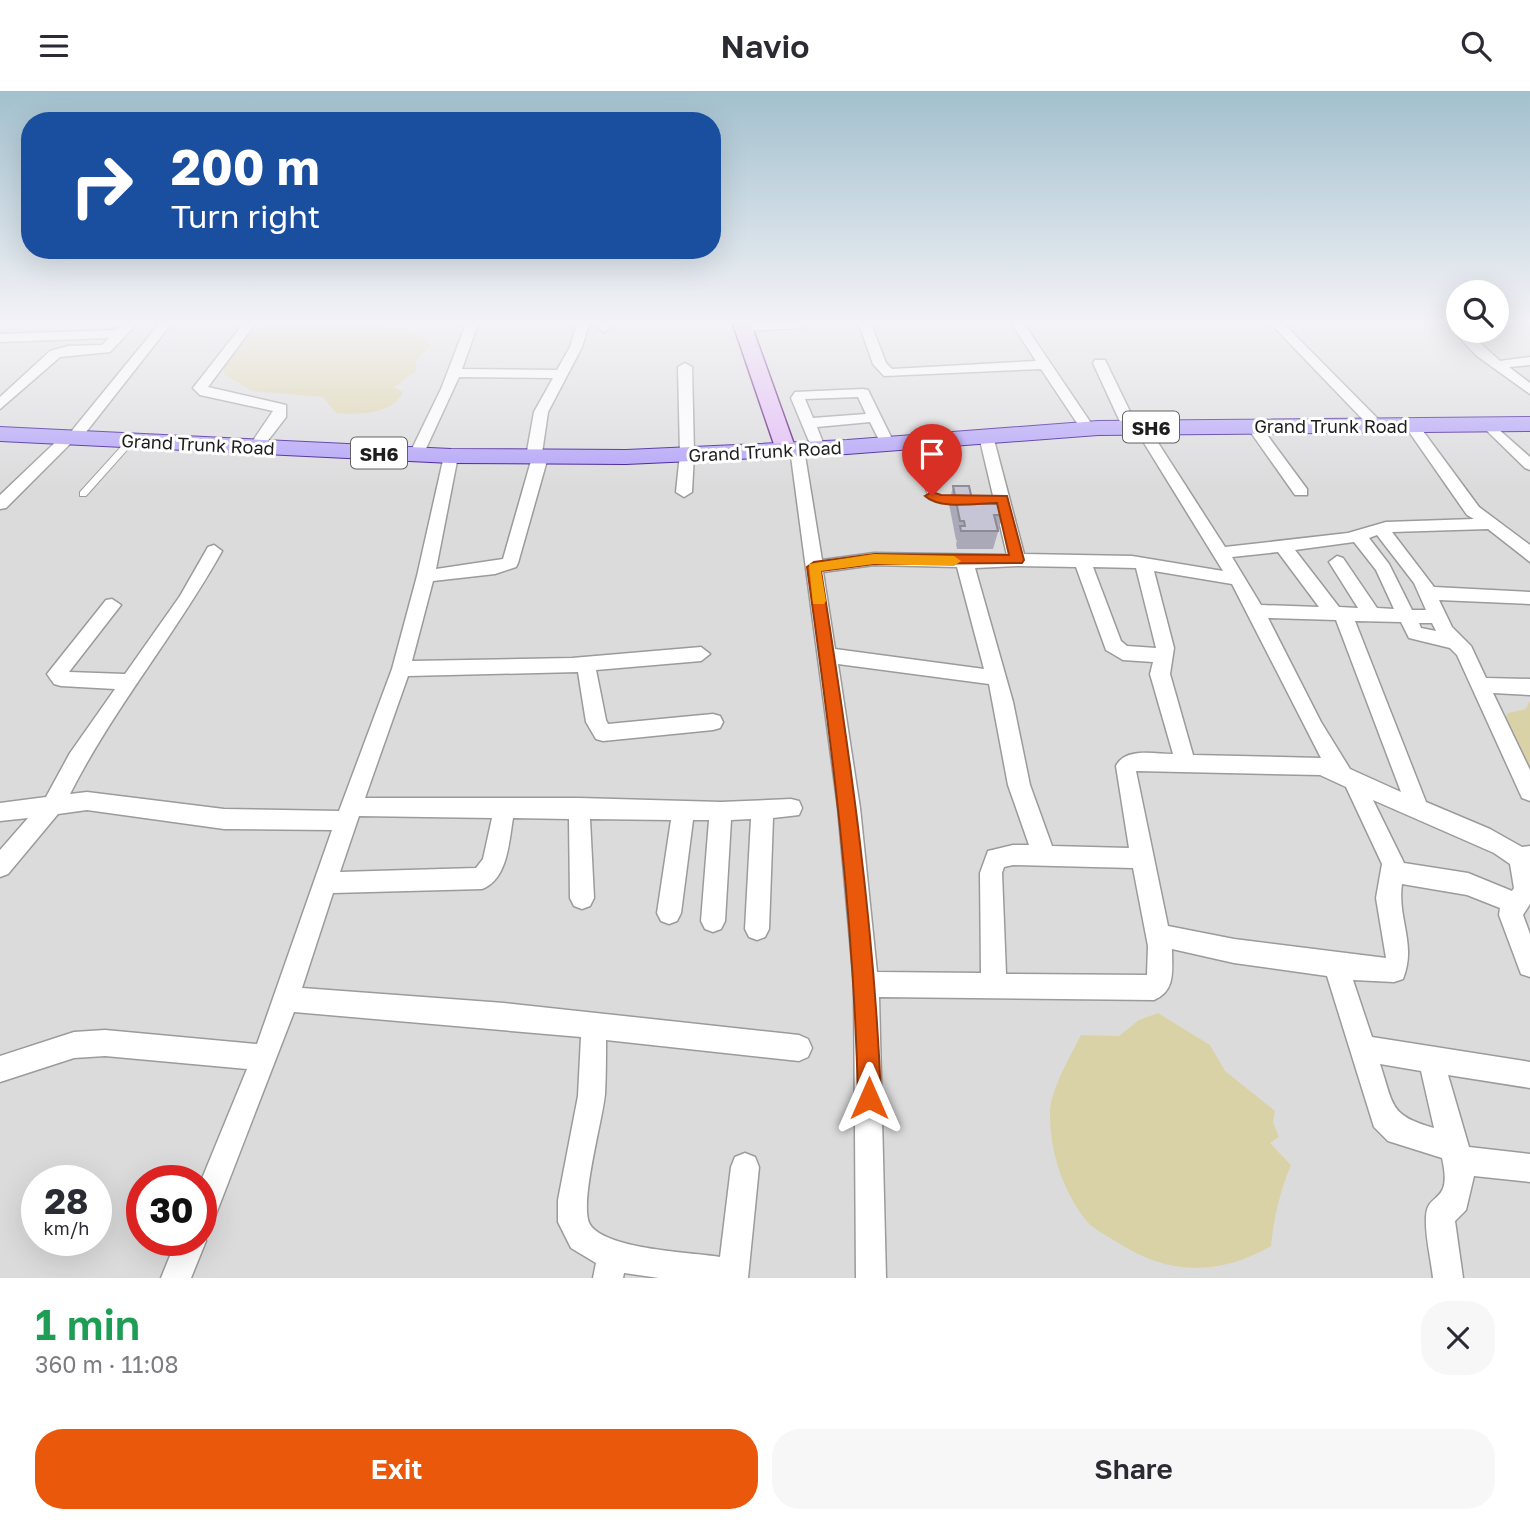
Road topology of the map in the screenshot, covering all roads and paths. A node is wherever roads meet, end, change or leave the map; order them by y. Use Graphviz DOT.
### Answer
graph roads {
  1 [pos="28,379"];
  2 [pos="119,379"];
  3 [pos="207,379"];
  4 [pos="451,379"];
  5 [pos="557,379"];
  6 [pos="685,379"];
  7 [pos="761,379"];
  8 [pos="1054,379"];
  9 [pos="1109,379"];
  10 [pos="1332,379"];
  11 [pos="1516,379"];
  12 [pos="1530,390"];
  13 [pos="800,403"];
  14 [pos="0,405"];
  15 [pos="771,407"];
  16 [pos="876,418"];
  17 [pos="807,423"];
  18 [pos="1530,424"];
  19 [pos="1489,425"];
  20 [pos="1378,426"];
  21 [pos="1412,426"];
  22 [pos="1254,427"];
  23 [pos="1135,428"];
  24 [pos="1088,429"];
  25 [pos="0,434"];
  26 [pos="986,436"];
  27 [pos="71,438"];
  28 [pos="131,441"];
  29 [pos="921,441"];
  30 [pos="887,443"];
  31 [pos="256,448"];
  32 [pos="786,450"];
  33 [pos="687,454"];
  34 [pos="416,455"];
  35 [pos="451,456"];
  36 [pos="537,457"];
  37 [pos="1530,465"];
  38 [pos="684,492"];
  39 [pos="1301,492"];
  40 [pos="83,494"];
  41 [pos="1002,499"];
  42 [pos="0,504"];
  43 [pos="1488,524"];
  44 [pos="1380,528"];
  45 [pos="1359,534"];
  46 [pos="1282,545"];
  47 [pos="214,551"];
  48 [pos="1221,552"];
  49 [pos="1530,556"];
  50 [pos="1017,560"];
  51 [pos="969,561"];
  52 [pos="1082,561"];
  53 [pos="1336,562"];
  54 [pos="1143,563"];
  55 [pos="814,567"];
  56 [pos="426,576"];
  57 [pos="1238,579"];
  58 [pos="1428,593"];
  59 [pos="1530,598"];
  60 [pos="112,605"];
  61 [pos="1255,611"];
  62 [pos="1338,614"];
  63 [pos="1371,615"];
  64 [pos="1406,616"];
  65 [pos="1438,617"];
  66 [pos="1455,642"];
  67 [pos="701,654"];
  68 [pos="826,655"];
  69 [pos="1163,655"];
  70 [pos="586,665"];
  71 [pos="401,669"];
  72 [pos="997,678"];
  73 [pos="128,682"];
  74 [pos="1479,685"];
  75 [pos="1530,687"];
  76 [pos="713,722"];
  77 [pos="1185,762"];
  78 [pos="1347,776"];
  79 [pos="1530,792"];
  80 [pos="54,803"];
  81 [pos="1417,806"];
  82 [pos="505,807"];
  83 [pos="579,807"];
  84 [pos="791,808"];
  85 [pos="683,810"];
  86 [pos="762,810"];
  87 [pos="721,811"];
  88 [pos="0,812"];
  89 [pos="348,814"];
  90 [pos="1044,855"];
  91 [pos="1525,857"];
  92 [pos="1141,858"];
  93 [pos="0,867"];
  94 [pos="1393,872"];
  95 [pos="326,883"];
  96 [pos="582,898"];
  97 [pos="1515,903"];
  98 [pos="669,913"];
  99 [pos="713,921"];
  100 [pos="757,929"];
  101 [pos="1160,946"];
  102 [pos="1336,965"];
  103 [pos="1530,965"];
  104 [pos="866,983"];
  105 [pos="994,986"];
  106 [pos="287,999"];
  107 [pos="594,1025"];
  108 [pos="799,1048"];
  109 [pos="1361,1048"];
  110 [pos="265,1058"];
  111 [pos="1432,1059"];
  112 [pos="0,1069"];
  113 [pos="1530,1075"];
  114 [pos="1456,1154"];
  115 [pos="745,1167"];
  116 [pos="1530,1168"];
  117 [pos="217,1177"];
  118 [pos="185,1256"];
  119 [pos="610,1267"];
  120 [pos="664,1271"];
  121 [pos="734,1276"];
  122 [pos="176,1278"];
  123 [pos="871,1278"];
  124 [pos="1448,1278"];
  1 -- 14 [label="street"];
  2 -- 27 [label="street"];
  3 -- 31 [label="street"];
  4 -- 34 [label="street"];
  5 -- 36 [label="street"];
  6 -- 33 [label="street"];
  7 -- 15 [label="street"];
  8 -- 24 [label="street"];
  9 -- 23 [label="street"];
  10 -- 20 [label="street"];
  11 -- 12 [label="street"];
  13 -- 15 [label="street"];
  13 -- 16 [label="street"];
  13 -- 17 [label="street"];
  15 -- 32 [label="street"];
  16 -- 17 [label="street"];
  16 -- 30 [label="street"];
  17 -- 32 [label="street"];
  18 -- 19 [label="main road, Grand Trunk Road / SH6"];
  19 -- 21 [label="main road, Grand Trunk Road / SH6"];
  19 -- 37 [label="street"];
  20 -- 21 [label="main road, Grand Trunk Road / SH6"];
  20 -- 22 [label="main road, Grand Trunk Road / SH6"];
  21 -- 43 [label="street"];
  22 -- 23 [label="main road, Grand Trunk Road / SH6"];
  22 -- 39 [label="street"];
  23 -- 24 [label="main road, Grand Trunk Road / SH6"];
  23 -- 48 [label="street"];
  24 -- 26 [label="main road, Grand Trunk Road / SH6"];
  25 -- 27 [label="main road, Grand Trunk Road / SH6"];
  26 -- 29 [label="main road, Grand Trunk Road / SH6"];
  26 -- 41 [label="street"];
  27 -- 28 [label="main road, Grand Trunk Road / SH6"];
  27 -- 42 [label="street"];
  28 -- 31 [label="main road, Grand Trunk Road / SH6"];
  28 -- 40 [label="lane"];
  29 -- 30 [label="main road, Grand Trunk Road / SH6"];
  29 -- 41 [label="lane"];
  30 -- 32 [label="main road, Grand Trunk Road / SH6"];
  31 -- 34 [label="main road, Grand Trunk Road / SH6"];
  32 -- 33 [label="main road, Grand Trunk Road / SH6"];
  32 -- 55 [label="street"];
  33 -- 36 [label="main road, Grand Trunk Road / SH6"];
  33 -- 38 [label="street"];
  34 -- 35 [label="main road, Grand Trunk Road / SH6"];
  35 -- 36 [label="main road, Grand Trunk Road / SH6"];
  35 -- 56 [label="street"];
  36 -- 56 [label="street"];
  41 -- 50 [label="street"];
  43 -- 44 [label="street"];
  43 -- 49 [label="street"];
  44 -- 45 [label="street"];
  44 -- 58 [label="street"];
  45 -- 46 [label="street"];
  45 -- 64 [label="street"];
  46 -- 48 [label="street"];
  46 -- 62 [label="street"];
  47 -- 73 [label="street"];
  48 -- 57 [label="street"];
  50 -- 51 [label="street"];
  50 -- 52 [label="street"];
  51 -- 55 [label="street"];
  51 -- 72 [label="street"];
  52 -- 54 [label="street"];
  52 -- 69 [label="street"];
  53 -- 63 [label="street"];
  54 -- 57 [label="street"];
  54 -- 69 [label="street"];
  55 -- 68 [label="street"];
  56 -- 71 [label="street"];
  57 -- 61 [label="street"];
  58 -- 59 [label="street"];
  58 -- 65 [label="street"];
  60 -- 73 [label="street"];
  61 -- 62 [label="street"];
  61 -- 78 [label="street"];
  62 -- 63 [label="street"];
  62 -- 81 [label="street"];
  63 -- 64 [label="street"];
  64 -- 65 [label="street"];
  64 -- 66 [label="street"];
  65 -- 66 [label="street"];
  66 -- 74 [label="street"];
  67 -- 70 [label="street"];
  68 -- 72 [label="street"];
  68 -- 104 [label="street"];
  69 -- 77 [label="street"];
  70 -- 71 [label="street"];
  70 -- 76 [label="street"];
  71 -- 89 [label="street"];
  72 -- 90 [label="street"];
  73 -- 80 [label="street"];
  74 -- 75 [label="street"];
  74 -- 79 [label="street"];
  77 -- 78 [label="street"];
  77 -- 92 [label="street"];
  78 -- 81 [label="street"];
  78 -- 94 [label="street"];
  80 -- 88 [label="street"];
  80 -- 89 [label="street"];
  80 -- 93 [label="street"];
  81 -- 91 [label="street"];
  82 -- 83 [label="street"];
  82 -- 89 [label="street"];
  82 -- 95 [label="street"];
  83 -- 85 [label="street"];
  83 -- 96 [label="street"];
  84 -- 86 [label="street"];
  85 -- 87 [label="street"];
  85 -- 98 [label="street"];
  86 -- 87 [label="street"];
  86 -- 100 [label="street"];
  87 -- 99 [label="street"];
  89 -- 95 [label="street"];
  90 -- 92 [label="street"];
  90 -- 105 [label="street"];
  91 -- 97 [label="street"];
  92 -- 101 [label="street"];
  94 -- 97 [label="street"];
  94 -- 102 [label="street"];
  95 -- 106 [label="street"];
  97 -- 103 [label="street"];
  101 -- 102 [label="street"];
  101 -- 105 [label="street"];
  102 -- 109 [label="street"];
  104 -- 105 [label="street"];
  104 -- 123 [label="street"];
  106 -- 107 [label="street"];
  106 -- 110 [label="street"];
  107 -- 108 [label="street"];
  107 -- 119 [label="street"];
  109 -- 111 [label="street"];
  109 -- 114 [label="street"];
  110 -- 112 [label="street"];
  110 -- 117 [label="street"];
  111 -- 113 [label="street"];
  111 -- 114 [label="street"];
  114 -- 116 [label="street"];
  114 -- 124 [label="street"];
  115 -- 121 [label="street"];
  118 -- 122 [label="street"];
  119 -- 120 [label="street"];
  120 -- 121 [label="street"];
}
